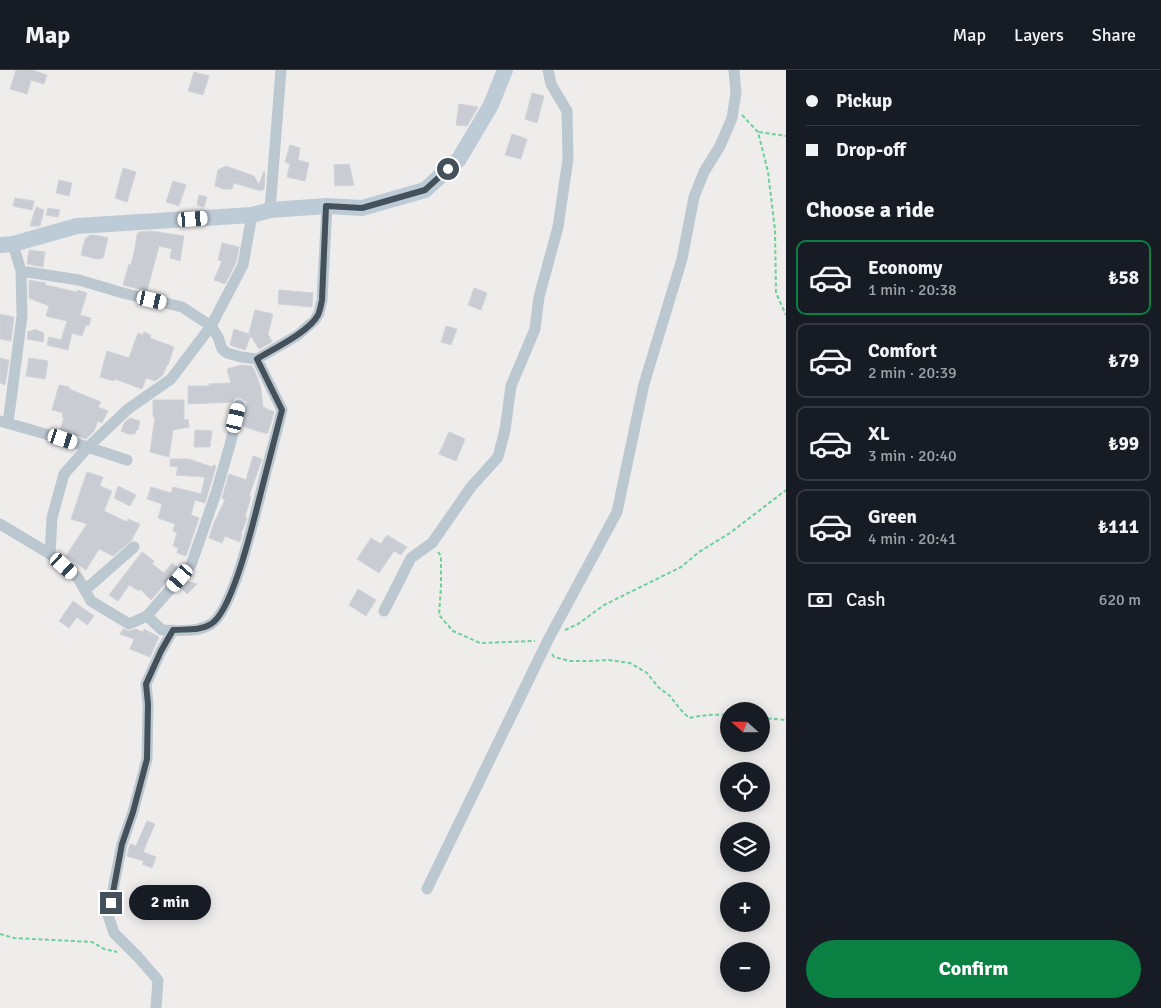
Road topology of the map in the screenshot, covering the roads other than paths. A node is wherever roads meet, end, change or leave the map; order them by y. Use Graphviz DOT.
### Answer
graph roads {
  1 [pos="281,70"];
  2 [pos="504,70"];
  3 [pos="548,70"];
  4 [pos="734,70"];
  5 [pos="326,206"];
  6 [pos="270,210"];
  7 [pos="252,215"];
  8 [pos="4,243"];
  9 [pos="21,271"];
  10 [pos="212,326"];
  11 [pos="257,359"];
  12 [pos="239,405"];
  13 [pos="4,422"];
  14 [pos="88,447"];
  15 [pos="127,460"];
  16 [pos="0,524"];
  17 [pos="134,547"];
  18 [pos="50,554"];
  19 [pos="85,590"];
  20 [pos="384,611"];
  21 [pos="148,616"];
  22 [pos="173,630"];
  23 [pos="427,889"];
  24 [pos="156,1008"];
  1 -- 6 [label="street"];
  2 -- 5 [label="street"];
  3 -- 20 [label="street"];
  4 -- 23 [label="street"];
  5 -- 6 [label="street"];
  5 -- 11 [label="street"];
  6 -- 7 [label="street"];
  7 -- 8 [label="street"];
  7 -- 10 [label="street"];
  8 -- 9 [label="street"];
  9 -- 10 [label="street"];
  9 -- 13 [label="street"];
  10 -- 11 [label="street"];
  10 -- 14 [label="street"];
  11 -- 22 [label="street"];
  12 -- 21 [label="street"];
  13 -- 14 [label="street"];
  14 -- 15 [label="street"];
  14 -- 18 [label="street"];
  16 -- 18 [label="street"];
  17 -- 19 [label="street"];
  18 -- 19 [label="street"];
  19 -- 21 [label="street"];
  21 -- 22 [label="street"];
  22 -- 24 [label="street"];
}
